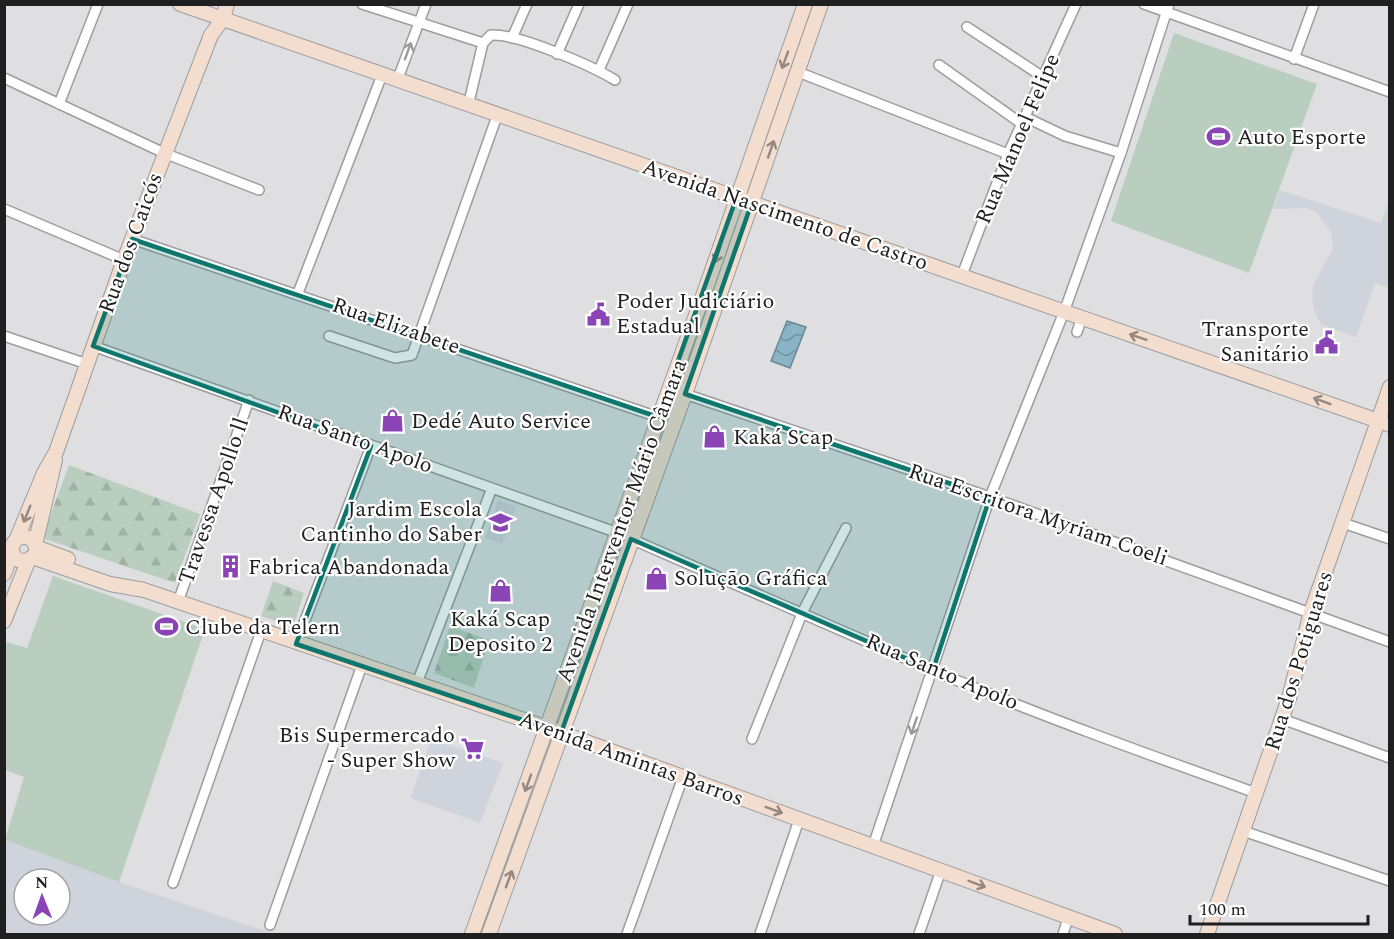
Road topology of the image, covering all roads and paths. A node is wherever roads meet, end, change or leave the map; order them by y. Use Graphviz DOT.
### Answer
graph roads {
  1 [pos="98,4"];
  2 [pos="180,4"];
  3 [pos="227,4"];
  4 [pos="362,4"];
  5 [pos="426,4"];
  6 [pos="527,4"];
  7 [pos="579,4"];
  8 [pos="628,4"];
  9 [pos="805,4"];
  10 [pos="821,4"];
  11 [pos="1076,4"];
  12 [pos="1144,4"];
  13 [pos="1314,4"];
  14 [pos="1167,9"];
  15 [pos="216,13"];
  16 [pos="419,21"];
  17 [pos="967,27"];
  18 [pos="512,38"];
  19 [pos="483,43"];
  20 [pos="557,54"];
  21 [pos="1294,59"];
  22 [pos="939,65"];
  23 [pos="599,70"];
  24 [pos="798,72"];
  25 [pos="382,75"];
  26 [pos="1043,77"];
  27 [pos="4,78"];
  28 [pos="615,80"];
  29 [pos="397,81"];
  30 [pos="1389,92"];
  31 [pos="59,104"];
  32 [pos="468,106"];
  33 [pos="497,116"];
  34 [pos="1023,120"];
  35 [pos="164,153"];
  36 [pos="1121,153"];
  37 [pos="1008,154"];
  38 [pos="259,190"];
  39 [pos="736,199"];
  40 [pos="751,205"];
  41 [pos="4,209"];
  42 [pos="132,238"];
  43 [pos="124,260"];
  44 [pos="962,275"];
  45 [pos="298,293"];
  46 [pos="1064,312"];
  47 [pos="1082,317"];
  48 [pos="1077,332"];
  49 [pos="421,334"];
  50 [pos="4,336"];
  51 [pos="329,336"];
  52 [pos="93,346"];
  53 [pos="87,364"];
  54 [pos="1389,387"];
  55 [pos="685,394"];
  56 [pos="249,400"];
  57 [pos="658,417"];
  58 [pos="1384,423"];
  59 [pos="372,446"];
  60 [pos="56,452"];
  61 [pos="492,488"];
  62 [pos="990,497"];
  63 [pos="1343,524"];
  64 [pos="846,528"];
  65 [pos="618,533"];
  66 [pos="631,539"];
  67 [pos="1389,539"];
  68 [pos="11,544"];
  69 [pos="33,552"];
  70 [pos="4,574"];
  71 [pos="178,602"];
  72 [pos="803,611"];
  73 [pos="1311,612"];
  74 [pos="4,621"];
  75 [pos="261,631"];
  76 [pos="1389,642"];
  77 [pos="296,644"];
  78 [pos="362,665"];
  79 [pos="933,670"];
  80 [pos="417,683"];
  81 [pos="1282,719"];
  82 [pos="548,728"];
  83 [pos="561,733"];
  84 [pos="752,739"];
  85 [pos="1389,758"];
  86 [pos="683,777"];
  87 [pos="1256,793"];
  88 [pos="799,819"];
  89 [pos="1243,831"];
  90 [pos="873,846"];
  91 [pos="941,870"];
  92 [pos="1389,881"];
  93 [pos="174,883"];
  94 [pos="1068,918"];
  95 [pos="270,925"];
  96 [pos="472,934"];
  97 [pos="489,934"];
  98 [pos="627,934"];
  99 [pos="760,934"];
  100 [pos="919,934"];
  101 [pos="1063,934"];
  102 [pos="1115,934"];
  103 [pos="1207,934"];
  1 -- 31 [label="street"];
  2 -- 15 [label="main road, Avenida Nascimento de Castro"];
  3 -- 15 [label="main road, Rua dos Caicós"];
  4 -- 16 [label="street"];
  5 -- 16 [label="street"];
  6 -- 18 [label="street"];
  7 -- 20 [label="street"];
  8 -- 23 [label="street"];
  9 -- 39 [label="main road, Avenida Interventor Mário Câmara, one-way"];
  10 -- 24 [label="main road, Avenida Interventor Mário Câmara"];
  11 -- 26 [label="street, Rua Manoel Felipe"];
  12 -- 14 [label="street"];
  13 -- 21 [label="street"];
  14 -- 21 [label="street"];
  14 -- 36 [label="street"];
  15 -- 25 [label="main road, Avenida Nascimento de Castro"];
  15 -- 35 [label="main road, Rua dos Caicós"];
  16 -- 19 [label="street"];
  29 -- 16 [label="street, one-way"];
  17 -- 26 [label="street"];
  18 -- 19 [label="street"];
  18 -- 20 [label="street"];
  19 -- 32 [label="street"];
  20 -- 23 [label="street"];
  21 -- 30 [label="street"];
  22 -- 34 [label="street"];
  23 -- 28 [label="street"];
  24 -- 37 [label="street"];
  40 -- 24 [label="main road, Avenida Interventor Mário Câmara, one-way"];
  25 -- 29 [label="main road, Avenida Nascimento de Castro"];
  25 -- 45 [label="street"];
  26 -- 34 [label="street, Rua Manoel Felipe"];
  27 -- 31 [label="street"];
  29 -- 32 [label="main road, Avenida Nascimento de Castro"];
  31 -- 35 [label="street"];
  32 -- 33 [label="main road, Avenida Nascimento de Castro"];
  33 -- 39 [label="main road, Avenida Nascimento de Castro"];
  33 -- 49 [label="street"];
  34 -- 36 [label="street"];
  34 -- 37 [label="street, Rua Manoel Felipe"];
  35 -- 38 [label="street"];
  35 -- 42 [label="main road, Rua dos Caicós"];
  36 -- 46 [label="street"];
  37 -- 44 [label="street, Rua Manoel Felipe"];
  39 -- 40 [label="main road, Avenida Nascimento de Castro"];
  39 -- 57 [label="main road, Avenida Interventor Mário Câmara, one-way"];
  40 -- 44 [label="main road, Avenida Nascimento de Castro"];
  40 -- 55 [label="main road, Avenida Interventor Mário Câmara"];
  41 -- 43 [label="street"];
  42 -- 43 [label="main road, Rua dos Caicós"];
  42 -- 45 [label="street, Rua Elizabete"];
  43 -- 52 [label="main road, Rua dos Caicós"];
  44 -- 46 [label="main road, Avenida Nascimento de Castro"];
  45 -- 49 [label="street, Rua Elizabete"];
  46 -- 47 [label="main road, Avenida Nascimento de Castro"];
  46 -- 62 [label="street"];
  47 -- 48 [label="street"];
  58 -- 47 [label="main road, Avenida Nascimento de Castro, one-way"];
  49 -- 51 [label="street"];
  49 -- 57 [label="street, Rua Elizabete"];
  50 -- 53 [label="street"];
  52 -- 53 [label="main road, Rua dos Caicós"];
  52 -- 56 [label="street, Rua Santo Apolo"];
  53 -- 60 [label="main road, Rua dos Caicós"];
  54 -- 58 [label="main road, Rua dos Potiguares"];
  55 -- 62 [label="street, Rua Escritora Myriam Coeli"];
  55 -- 66 [label="main road, Avenida Interventor Mário Câmara"];
  56 -- 59 [label="street, Rua Santo Apolo"];
  56 -- 71 [label="street, Travessa Apollo ll"];
  57 -- 65 [label="main road, Avenida Interventor Mário Câmara"];
  58 -- 63 [label="main road, Rua dos Potiguares"];
  59 -- 61 [label="street, Rua Santo Apolo"];
  59 -- 77 [label="street"];
  60 -- 68 [label="main road, Rua dos Caicós, one-way"];
  60 -- 69 [label="main road, Rua dos Caicós"];
  61 -- 65 [label="street, Rua Santo Apolo"];
  61 -- 80 [label="street"];
  62 -- 73 [label="street, Rua Escritora Myriam Coeli"];
  62 -- 79 [label="street"];
  63 -- 67 [label="street"];
  63 -- 73 [label="main road, Rua dos Potiguares"];
  64 -- 72 [label="street"];
  65 -- 82 [label="main road, Avenida Interventor Mário Câmara"];
  66 -- 72 [label="street, Rua Santo Apolo"];
  66 -- 83 [label="main road, Avenida Interventor Mário Câmara"];
  68 -- 69 [label="main road"];
  68 -- 69 [label="main road"];
  68 -- 70 [label="main road, Rua dos Caicós"];
  69 -- 71 [label="main road, Avenida Amintas Barros"];
  69 -- 74 [label="main road, Rua dos Caicós"];
  71 -- 75 [label="main road, Avenida Amintas Barros"];
  72 -- 79 [label="street, Rua Santo Apolo"];
  72 -- 84 [label="street"];
  73 -- 76 [label="street, Rua Escritora Myriam Coeli"];
  73 -- 81 [label="main road, Rua dos Potiguares"];
  75 -- 77 [label="main road, Avenida Amintas Barros"];
  75 -- 93 [label="street"];
  77 -- 78 [label="main road, Avenida Amintas Barros"];
  78 -- 80 [label="main road, Avenida Amintas Barros"];
  78 -- 95 [label="street"];
  79 -- 87 [label="street, Rua Santo Apolo"];
  79 -- 90 [label="street, one-way"];
  80 -- 82 [label="main road, Avenida Amintas Barros"];
  81 -- 85 [label="street"];
  81 -- 87 [label="main road, Rua dos Potiguares"];
  82 -- 83 [label="main road, Avenida Amintas Barros"];
  82 -- 96 [label="main road, Avenida Interventor Mário Câmara, one-way"];
  83 -- 86 [label="main road, Avenida Amintas Barros"];
  97 -- 83 [label="main road, Avenida Interventor Mário Câmara, one-way"];
  86 -- 88 [label="main road, Avenida Amintas Barros, one-way"];
  86 -- 98 [label="street"];
  87 -- 89 [label="main road, Rua dos Potiguares"];
  88 -- 90 [label="main road, Avenida Amintas Barros"];
  88 -- 99 [label="street"];
  89 -- 92 [label="street"];
  89 -- 103 [label="main road, Rua dos Potiguares"];
  90 -- 91 [label="main road, Avenida Amintas Barros"];
  91 -- 94 [label="main road, Avenida Amintas Barros, one-way"];
  91 -- 100 [label="street"];
  94 -- 101 [label="street"];
  94 -- 102 [label="main road, Avenida Amintas Barros"];
}
